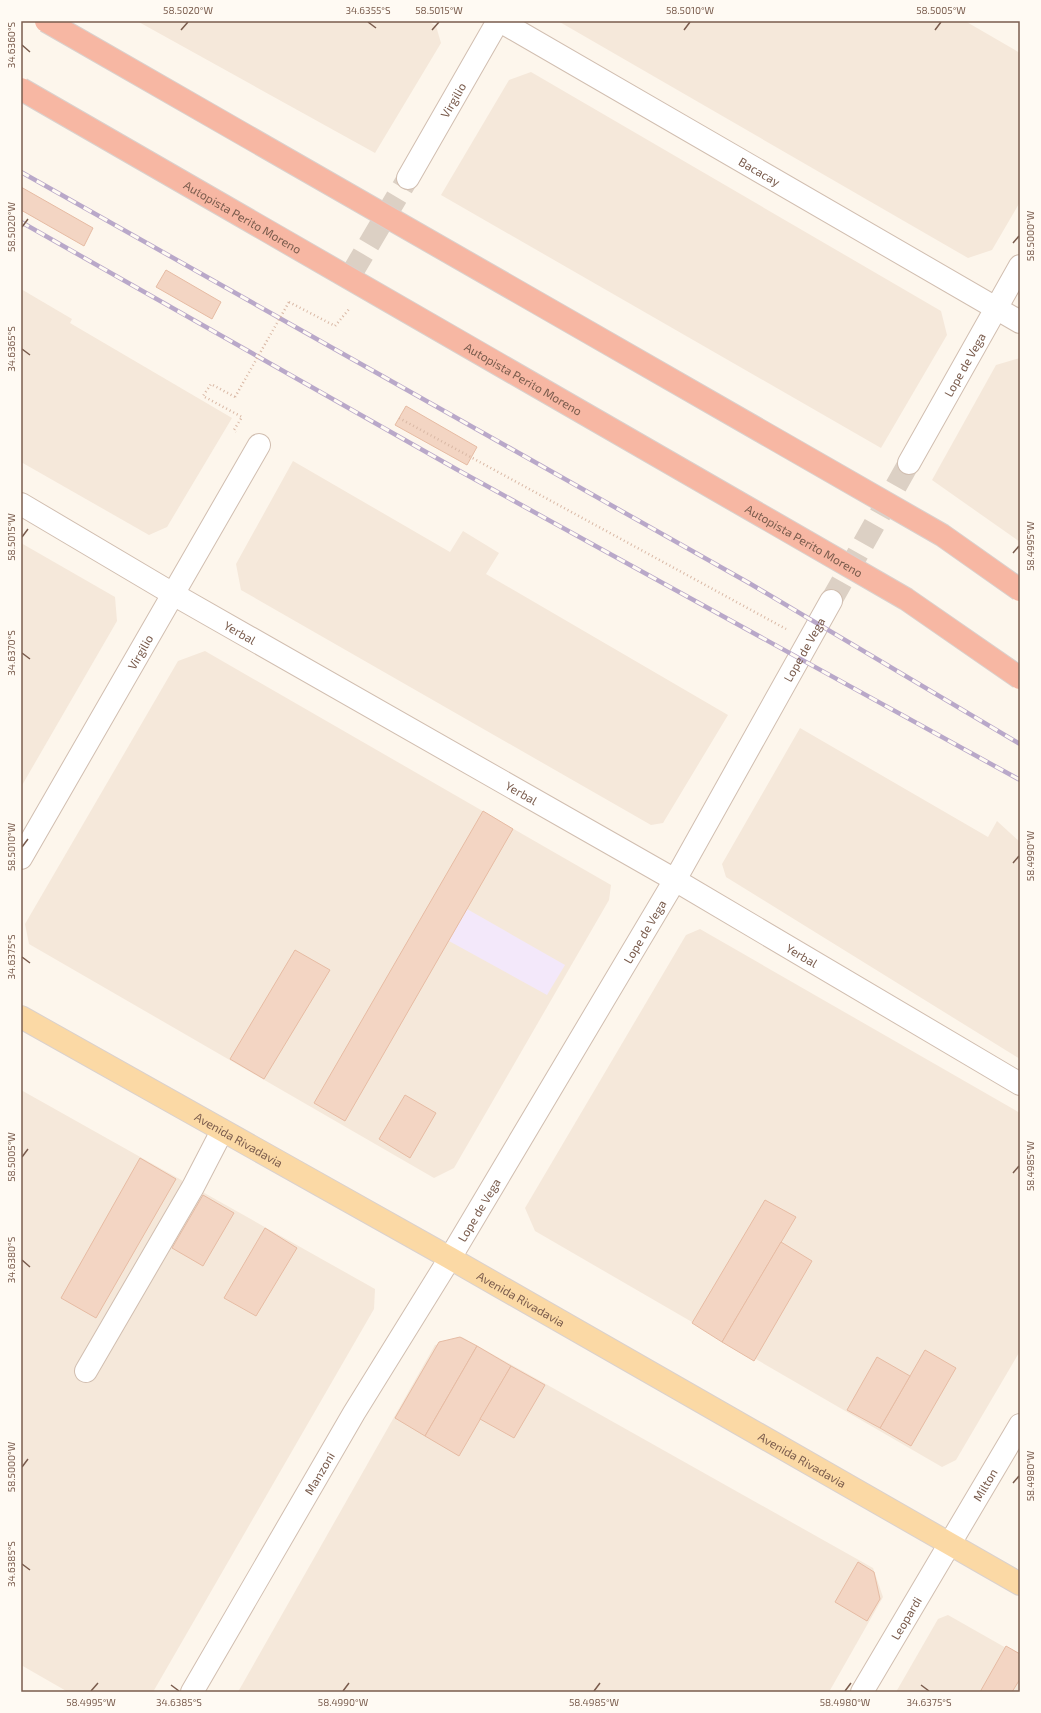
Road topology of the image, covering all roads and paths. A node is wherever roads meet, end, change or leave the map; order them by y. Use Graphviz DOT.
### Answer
graph roads {
  1 [pos="46,21"];
  2 [pos="499,21"];
  3 [pos="21,89"];
  4 [pos="408,178"];
  5 [pos="1020,266"];
  6 [pos="996,308"];
  7 [pos="1020,322"];
  8 [pos="335,326"];
  9 [pos="242,417"];
  10 [pos="400,418"];
  11 [pos="259,445"];
  12 [pos="909,463"];
  13 [pos="21,504"];
  14 [pos="1020,590"];
  15 [pos="173,594"];
  16 [pos="831,601"];
  17 [pos="809,641"];
  18 [pos="1020,678"];
  19 [pos="21,858"];
  20 [pos="674,880"];
  21 [pos="21,1017"];
  22 [pos="1020,1084"];
  23 [pos="222,1131"];
  24 [pos="450,1258"];
  25 [pos="86,1371"];
  26 [pos="1020,1425"];
  27 [pos="949,1544"];
  28 [pos="1020,1584"];
  29 [pos="192,1692"];
  30 [pos="862,1692"];
  1 -- 14 [label="highway, bridge"];
  2 -- 4 [label="street, Virgilio"];
  2 -- 6 [label="street, Bacacay"];
  3 -- 18 [label="highway, Autopista Perito Moreno, bridge"];
  5 -- 6 [label="street, Lope de Vega"];
  6 -- 7 [label="street, Bacacay"];
  6 -- 12 [label="street, Lope de Vega"];
  8 -- 9 [label="path, bridge"];
  10 -- 17 [label="path"];
  11 -- 15 [label="street, Virgilio"];
  13 -- 15 [label="street, Yerbal"];
  15 -- 19 [label="street, Virgilio"];
  15 -- 20 [label="street, Yerbal"];
  16 -- 17 [label="street, Lope de Vega"];
  17 -- 20 [label="street, Lope de Vega"];
  20 -- 22 [label="street, Yerbal"];
  20 -- 24 [label="street, Lope de Vega"];
  21 -- 23 [label="main road, Avenida Rivadavia"];
  23 -- 24 [label="main road, Avenida Rivadavia"];
  23 -- 25 [label="street"];
  24 -- 27 [label="main road, Avenida Rivadavia"];
  24 -- 29 [label="street, Manzoni"];
  26 -- 27 [label="street, Milton"];
  27 -- 28 [label="main road, Avenida Rivadavia"];
  27 -- 30 [label="street, Leopardi"];
}
